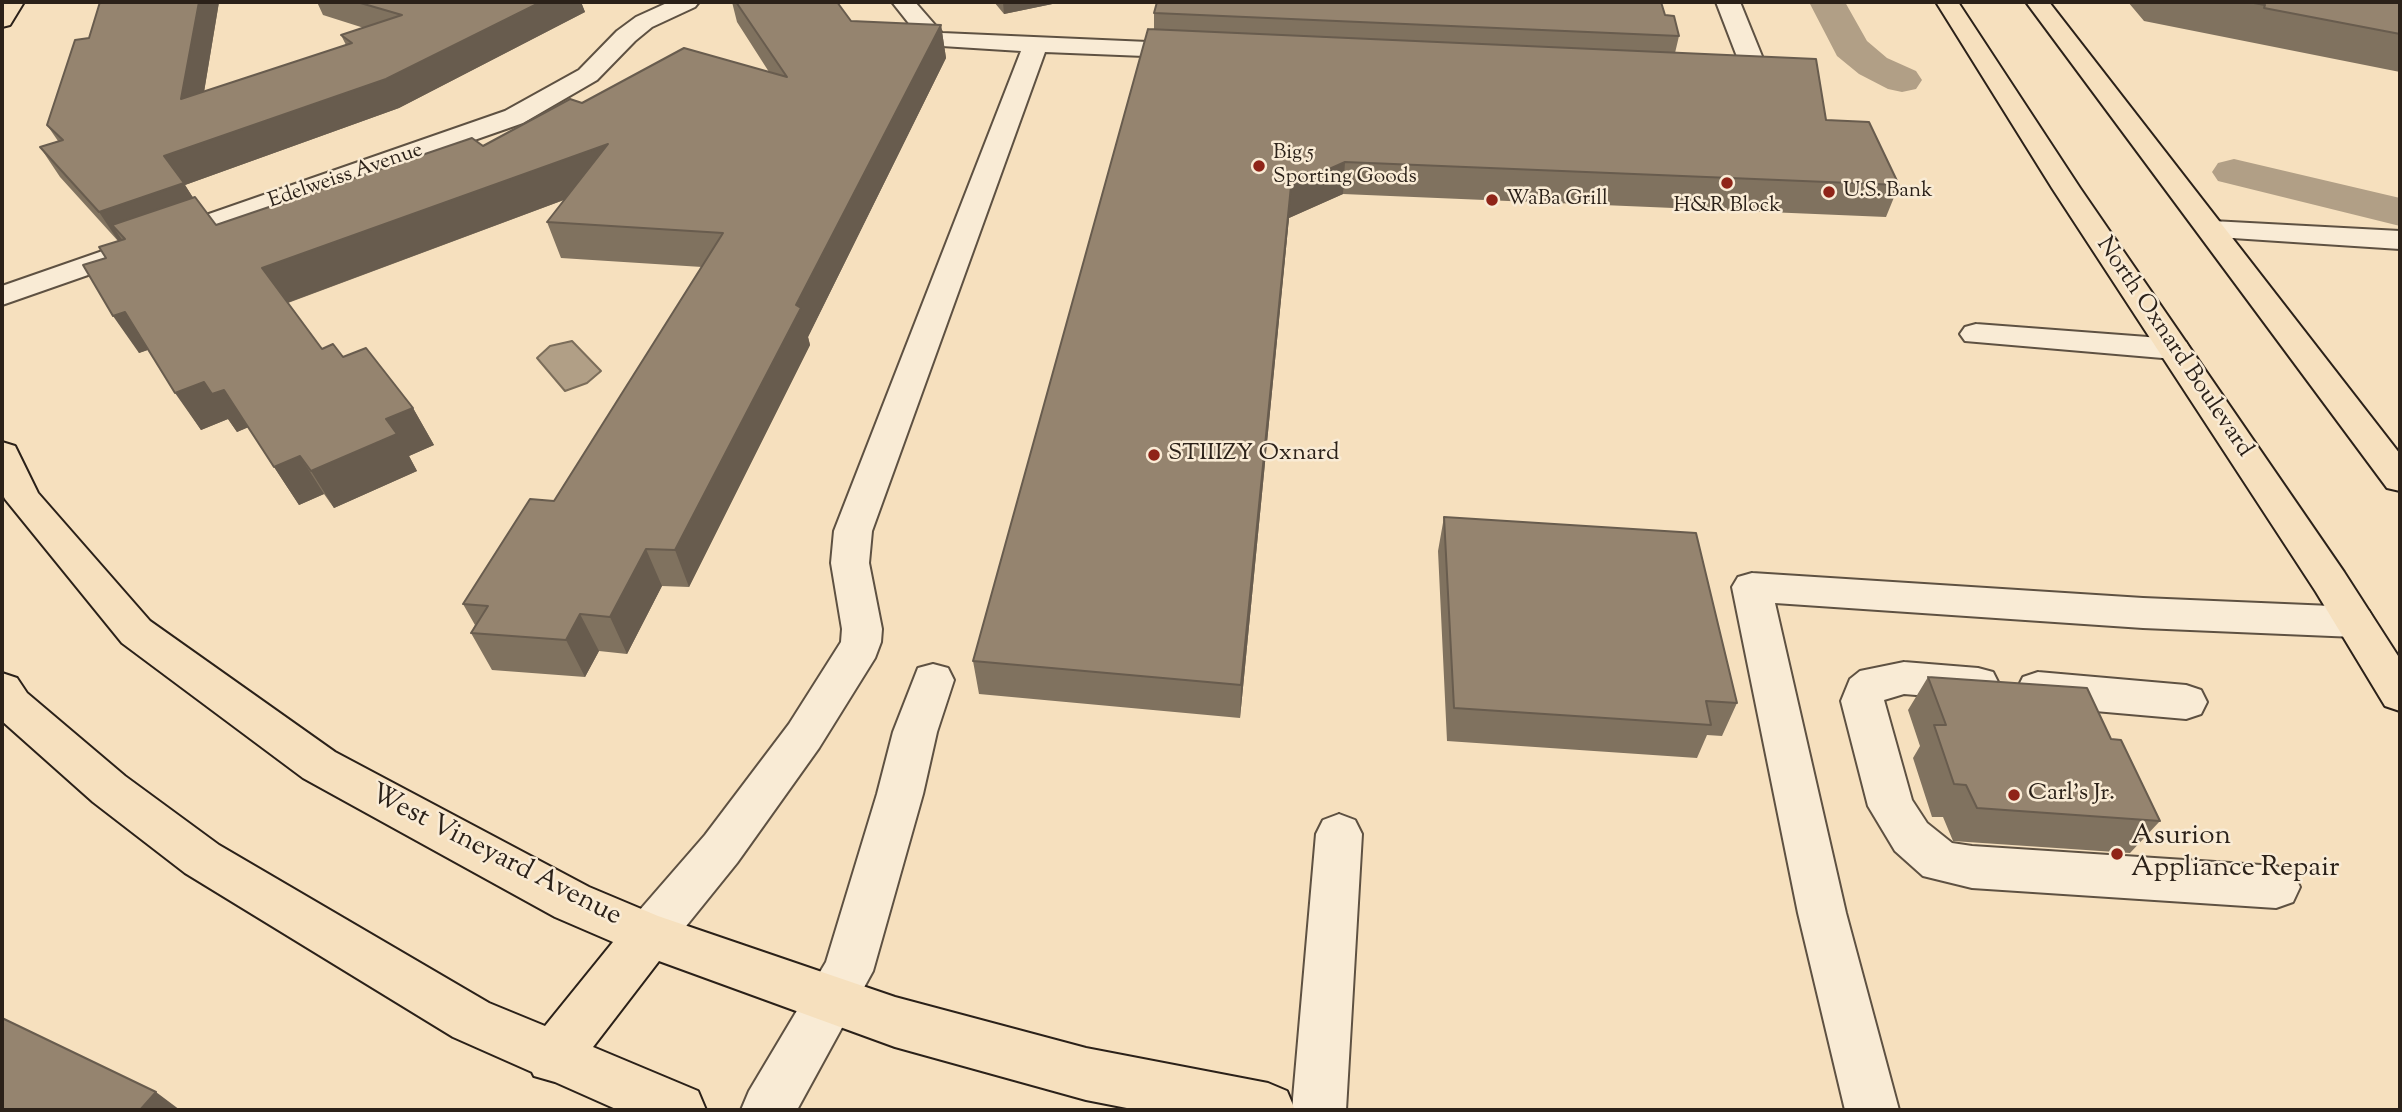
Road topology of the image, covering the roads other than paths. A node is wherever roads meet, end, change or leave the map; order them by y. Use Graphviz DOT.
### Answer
graph roads {
  1 [pos="12,2"];
  2 [pos="903,2"];
  3 [pos="1728,2"];
  4 [pos="1947,2"];
  5 [pos="2037,2"];
  6 [pos="665,5"];
  7 [pos="2,20"];
  8 [pos="1036,44"];
  9 [pos="1216,52"];
  10 [pos="1701,73"];
  11 [pos="2212,230"];
  12 [pos="2400,240"];
  13 [pos="2,296"];
  14 [pos="1976,334"];
  15 [pos="2174,349"];
  16 [pos="2,454"];
  17 [pos="2400,479"];
  18 [pos="2356,622"];
  19 [pos="933,680"];
  20 [pos="2,690"];
  21 [pos="2400,694"];
  22 [pos="2186,702"];
  23 [pos="1339,834"];
  24 [pos="2276,887"];
  25 [pos="649,935"];
  26 [pos="833,1000"];
  27 [pos="552,1058"];
  28 [pos="679,1110"];
  29 [pos="768,1110"];
  30 [pos="1268,1110"];
  31 [pos="1320,1110"];
  32 [pos="1872,1110"];
  1 -- 7 [label="main road"];
  2 -- 8 [label="street"];
  3 -- 10 [label="street"];
  4 -- 15 [label="main road, North Oxnard Boulevard"];
  5 -- 11 [label="main road"];
  6 -- 13 [label="street, Edelweiss Avenue"];
  8 -- 9 [label="street"];
  8 -- 25 [label="street"];
  11 -- 12 [label="street"];
  11 -- 17 [label="main road"];
  14 -- 15 [label="street"];
  15 -- 18 [label="main road, North Oxnard Boulevard"];
  16 -- 25 [label="main road, West Vineyard Avenue"];
  18 -- 21 [label="main road, North Oxnard Boulevard"];
  18 -- 32 [label="street"];
  19 -- 26 [label="street"];
  20 -- 27 [label="main road"];
  22 -- 24 [label="street"];
  23 -- 31 [label="street"];
  25 -- 26 [label="main road, West Vineyard Avenue"];
  25 -- 27 [label="main road"];
  26 -- 29 [label="street"];
  26 -- 30 [label="main road, West Vineyard Avenue"];
  27 -- 28 [label="main road"];
}
